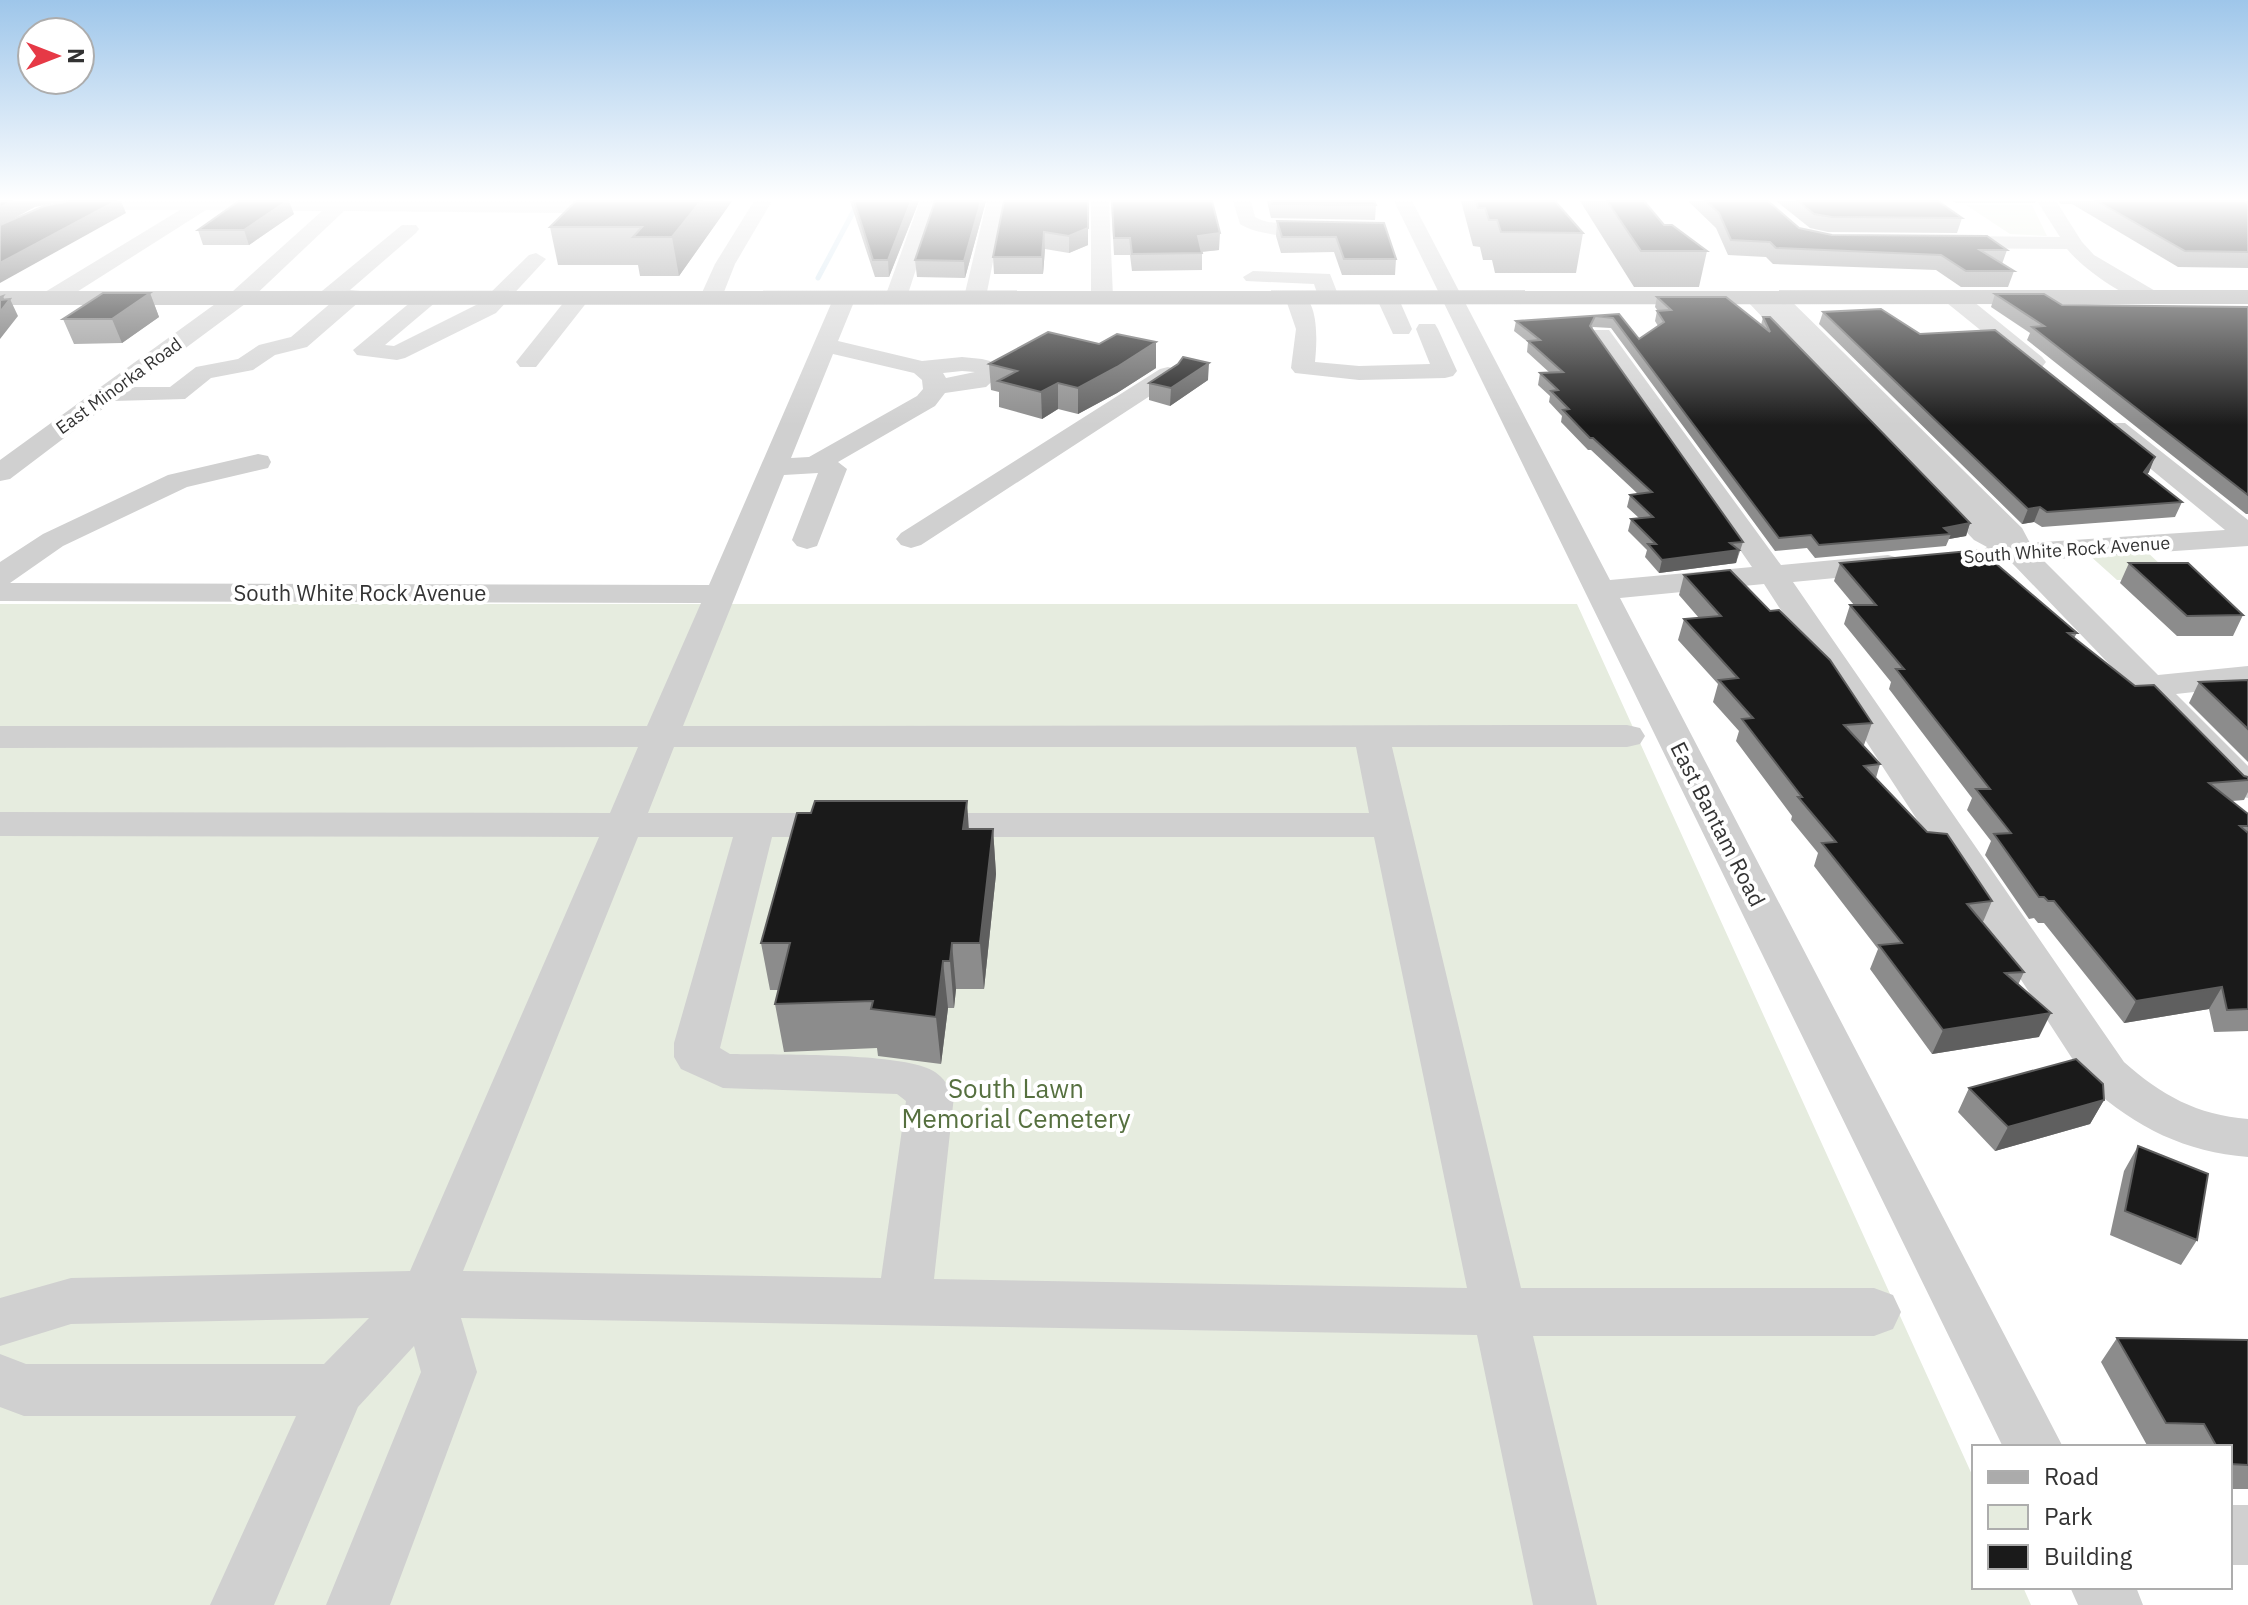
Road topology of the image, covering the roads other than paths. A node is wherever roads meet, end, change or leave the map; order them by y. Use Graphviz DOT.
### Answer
graph roads {
  1 [pos="87,276"];
  2 [pos="262,276"];
  3 [pos="361,276"];
  4 [pos="520,276"];
  5 [pos="720,276"];
  6 [pos="903,276"];
  7 [pos="980,276"];
  8 [pos="1102,276"];
  9 [pos="1308,276"];
  10 [pos="1437,276"];
  11 [pos="2116,276"];
  12 [pos="241,296"];
  13 [pos="341,296"];
  14 [pos="432,296"];
  15 [pos="53,297"];
  16 [pos="501,297"];
  17 [pos="580,297"];
  18 [pos="711,297"];
  19 [pos="845,297"];
  20 [pos="896,297"];
  21 [pos="975,297"];
  22 [pos="1102,297"];
  23 [pos="1296,297"];
  24 [pos="1328,297"];
  25 [pos="1387,297"];
  26 [pos="1450,297"];
  27 [pos="1765,297"];
  28 [pos="2149,297"];
  29 [pos="2248,297"];
  30 [pos="0,298"];
  31 [pos="1955,298"];
  32 [pos="1401,329"];
  33 [pos="1427,329"];
  34 [pos="1601,335"];
  35 [pos="824,345"];
  36 [pos="528,362"];
  37 [pos="1168,374"];
  38 [pos="2049,374"];
  39 [pos="107,394"];
  40 [pos="176,394"];
  41 [pos="154,412"];
  42 [pos="2099,414"];
  43 [pos="258,462"];
  44 [pos="815,464"];
  45 [pos="773,468"];
  46 [pos="0,473"];
  47 [pos="2248,536"];
  48 [pos="911,539"];
  49 [pos="807,540"];
  50 [pos="2018,552"];
  51 [pos="1957,558"];
  52 [pos="1910,562"];
  53 [pos="1772,574"];
  54 [pos="0,576"];
  55 [pos="1600,590"];
  56 [pos="0,592"];
  57 [pos="720,594"];
  58 [pos="2248,676"];
  59 [pos="2151,686"];
  60 [pos="660,735"];
  61 [pos="1371,735"];
  62 [pos="1627,736"];
  63 [pos="0,737"];
  64 [pos="2248,787"];
  65 [pos="0,824"];
  66 [pos="622,825"];
  67 [pos="756,825"];
  68 [pos="1391,825"];
  69 [pos="2248,1138"];
  70 [pos="427,1294"];
  71 [pos="905,1301"];
  72 [pos="1499,1312"];
  73 [pos="1874,1312"];
  74 [pos="0,1322"];
  75 [pos="0,1380"];
  76 [pos="337,1390"];
  77 [pos="2032,1445"];
  78 [pos="242,1605"];
  79 [pos="358,1605"];
  80 [pos="1565,1605"];
  1 -- 15 [label="street"];
  2 -- 12 [label="street, East Minorka Road"];
  3 -- 13 [label="street"];
  4 -- 16 [label="street"];
  5 -- 18 [label="street"];
  6 -- 20 [label="street"];
  7 -- 21 [label="street"];
  8 -- 22 [label="street"];
  9 -- 24 [label="street"];
  10 -- 26 [label="street, East Bantam Road"];
  11 -- 28 [label="street"];
  12 -- 13 [label="main road"];
  12 -- 15 [label="main road"];
  12 -- 39 [label="street, East Minorka Road"];
  13 -- 14 [label="main road"];
  13 -- 40 [label="street"];
  14 -- 16 [label="main road"];
  14 -- 16 [label="street"];
  15 -- 30 [label="main road"];
  16 -- 17 [label="main road"];
  17 -- 18 [label="main road"];
  17 -- 36 [label="street"];
  18 -- 19 [label="main road"];
  19 -- 20 [label="main road"];
  19 -- 35 [label="street"];
  20 -- 21 [label="main road"];
  21 -- 22 [label="main road"];
  22 -- 23 [label="main road"];
  23 -- 24 [label="main road"];
  23 -- 33 [label="street"];
  24 -- 25 [label="main road"];
  25 -- 26 [label="main road"];
  25 -- 32 [label="street"];
  26 -- 27 [label="main road"];
  26 -- 55 [label="street, East Bantam Road"];
  27 -- 31 [label="main road"];
  27 -- 50 [label="street"];
  28 -- 29 [label="main road"];
  28 -- 31 [label="main road"];
  31 -- 38 [label="street"];
  34 -- 53 [label="street"];
  35 -- 44 [label="street"];
  35 -- 45 [label="street"];
  37 -- 48 [label="street"];
  39 -- 40 [label="street"];
  39 -- 46 [label="street, East Minorka Road"];
  40 -- 41 [label="street"];
  42 -- 47 [label="street"];
  43 -- 54 [label="street"];
  44 -- 45 [label="street"];
  44 -- 49 [label="street"];
  45 -- 57 [label="street"];
  47 -- 50 [label="street, South White Rock Avenue"];
  50 -- 51 [label="street, South White Rock Avenue"];
  50 -- 59 [label="street"];
  52 -- 53 [label="street"];
  53 -- 55 [label="street"];
  53 -- 69 [label="street"];
  55 -- 77 [label="street, East Bantam Road"];
  56 -- 57 [label="street, South White Rock Avenue"];
  57 -- 60 [label="street"];
  58 -- 59 [label="street"];
  59 -- 64 [label="street"];
  60 -- 61 [label="street"];
  60 -- 63 [label="street"];
  60 -- 66 [label="street"];
  61 -- 62 [label="street"];
  61 -- 68 [label="street"];
  65 -- 66 [label="street"];
  66 -- 67 [label="street"];
  66 -- 70 [label="street"];
  67 -- 68 [label="street"];
  67 -- 71 [label="street"];
  68 -- 72 [label="street"];
  70 -- 71 [label="street"];
  70 -- 74 [label="street"];
  70 -- 76 [label="street"];
  70 -- 79 [label="street"];
  71 -- 72 [label="street"];
  72 -- 73 [label="street"];
  72 -- 80 [label="street"];
  75 -- 76 [label="street"];
  76 -- 78 [label="street"];
}
